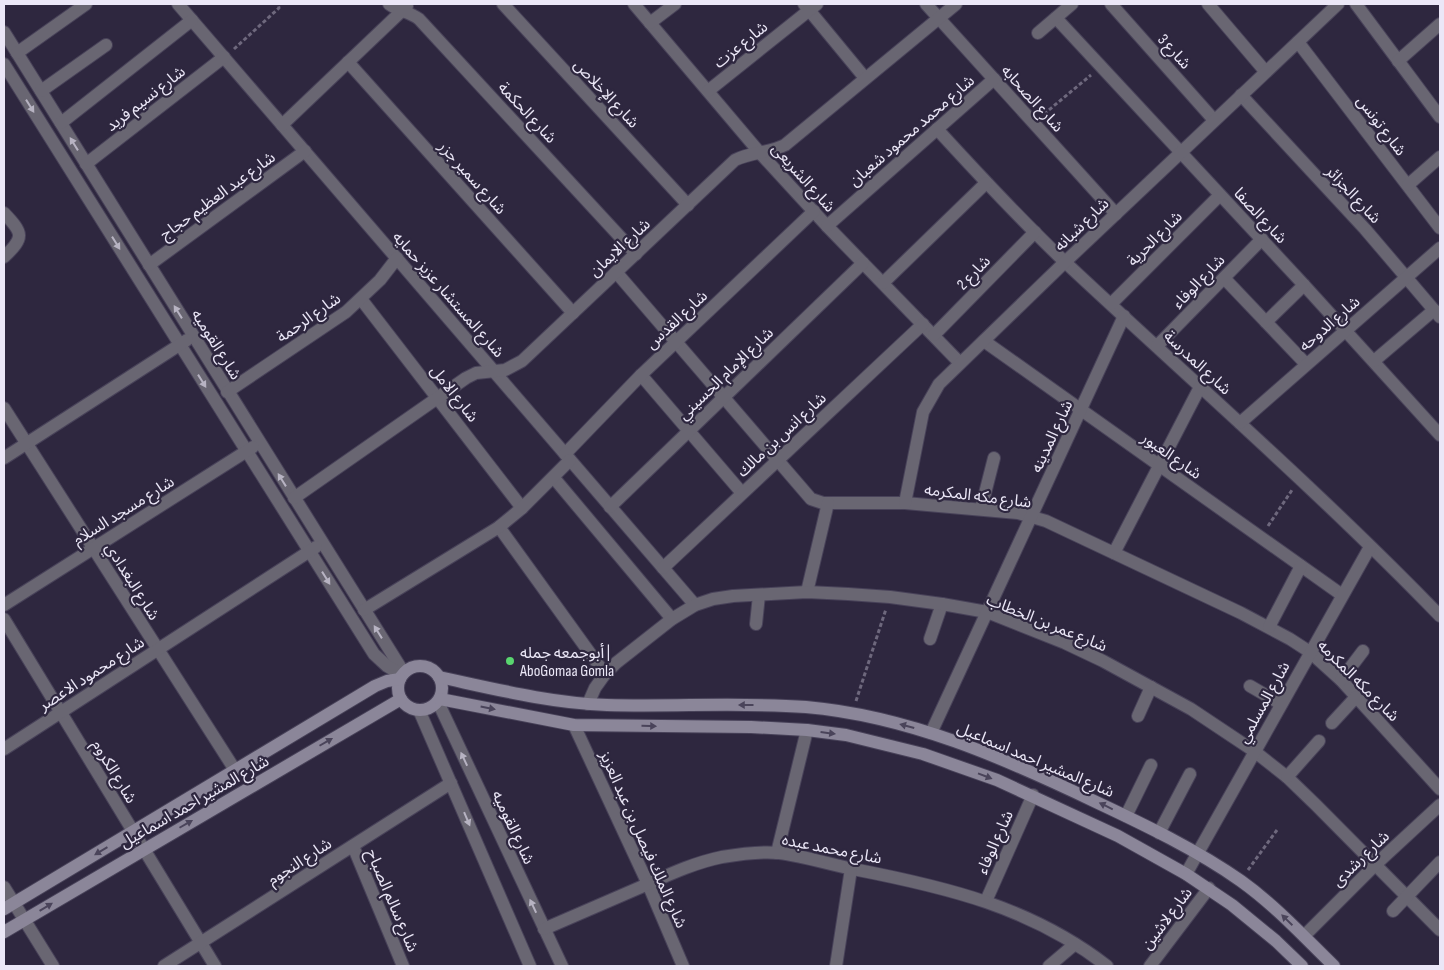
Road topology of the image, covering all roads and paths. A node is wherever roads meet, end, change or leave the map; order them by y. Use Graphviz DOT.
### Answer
graph roads {
  1 [pos="86,4"];
  2 [pos="178,4"];
  3 [pos="278,4"];
  4 [pos="388,4"];
  5 [pos="503,4"];
  6 [pos="634,4"];
  7 [pos="675,4"];
  8 [pos="926,4"];
  9 [pos="956,4"];
  10 [pos="1072,4"];
  11 [pos="1111,4"];
  12 [pos="1208,4"];
  13 [pos="1356,4"];
  14 [pos="1333,5"];
  15 [pos="810,6"];
  16 [pos="406,7"];
  17 [pos="939,18"];
  18 [pos="1056,18"];
  19 [pos="192,20"];
  20 [pos="650,23"];
  21 [pos="1440,24"];
  22 [pos="4,32"];
  23 [pos="1038,34"];
  24 [pos="1298,42"];
  25 [pos="106,45"];
  26 [pos="17,53"];
  27 [pos="224,57"];
  28 [pos="1398,61"];
  29 [pos="348,62"];
  30 [pos="4,64"];
  31 [pos="1101,66"];
  32 [pos="1265,71"];
  33 [pos="865,78"];
  34 [pos="994,79"];
  35 [pos="41,91"];
  36 [pos="708,91"];
  37 [pos="1241,95"];
  38 [pos="1440,117"];
  39 [pos="1214,120"];
  40 [pos="61,123"];
  41 [pos="1034,123"];
  42 [pos="282,125"];
  43 [pos="937,129"];
  44 [pos="305,152"];
  45 [pos="1180,152"];
  46 [pos="760,153"];
  47 [pos="1440,157"];
  48 [pos="86,164"];
  49 [pos="986,183"];
  50 [pos="1408,186"];
  51 [pos="1220,195"];
  52 [pos="688,205"];
  53 [pos="814,211"];
  54 [pos="4,213"];
  55 [pos="1116,214"];
  56 [pos="827,226"];
  57 [pos="1440,228"];
  58 [pos="1035,232"];
  59 [pos="1262,239"];
  60 [pos="1440,248"];
  61 [pos="636,254"];
  62 [pos="4,257"];
  63 [pos="397,258"];
  64 [pos="1065,262"];
  65 [pos="863,263"];
  66 [pos="149,265"];
  67 [pos="616,272"];
  68 [pos="1407,277"];
  69 [pos="1224,278"];
  70 [pos="883,283"];
  71 [pos="1304,285"];
  72 [pos="361,299"];
  73 [pos="1111,304"];
  74 [pos="573,313"];
  75 [pos="1437,314"];
  76 [pos="1124,316"];
  77 [pos="1266,322"];
  78 [pos="922,324"];
  79 [pos="1346,330"];
  80 [pos="934,335"];
  81 [pos="193,336"];
  82 [pos="675,341"];
  83 [pos="984,341"];
  84 [pos="180,345"];
  85 [pos="1157,346"];
  86 [pos="1374,361"];
  87 [pos="960,363"];
  88 [pos="1306,364"];
  89 [pos="495,372"];
  90 [pos="641,375"];
  91 [pos="1200,387"];
  92 [pos="228,392"];
  93 [pos="723,397"];
  94 [pos="439,399"];
  95 [pos="4,408"];
  96 [pos="1080,411"];
  97 [pos="1240,423"];
  98 [pos="689,430"];
  99 [pos="1440,435"];
  100 [pos="259,443"];
  101 [pos="26,444"];
  102 [pos="246,451"];
  103 [pos="568,457"];
  104 [pos="4,458"];
  105 [pos="994,458"];
  106 [pos="777,460"];
  107 [pos="1160,466"];
  108 [pos="554,478"];
  109 [pos="1300,479"];
  110 [pos="742,493"];
  111 [pos="294,498"];
  112 [pos="828,503"];
  113 [pos="905,503"];
  114 [pos="610,507"];
  115 [pos="522,508"];
  116 [pos="980,509"];
  117 [pos="1032,516"];
  118 [pos="498,527"];
  119 [pos="1260,537"];
  120 [pos="322,543"];
  121 [pos="1370,547"];
  122 [pos="93,548"];
  123 [pos="310,552"];
  124 [pos="1114,553"];
  125 [pos="1302,566"];
  126 [pos="663,568"];
  127 [pos="807,592"];
  128 [pos="759,595"];
  129 [pos="1342,595"];
  130 [pos="890,597"];
  131 [pos="942,604"];
  132 [pos="4,605"];
  133 [pos="695,605"];
  134 [pos="364,610"];
  135 [pos="987,612"];
  136 [pos="1440,616"];
  137 [pos="4,619"];
  138 [pos="672,619"];
  139 [pos="756,624"];
  140 [pos="1269,627"];
  141 [pos="930,639"];
  142 [pos="158,650"];
  143 [pos="1363,651"];
  144 [pos="1310,652"];
  145 [pos="604,674"];
  146 [pos="402,676"];
  147 [pos="439,677"];
  148 [pos="1341,680"];
  149 [pos="1250,686"];
  150 [pos="1151,687"];
  151 [pos="1356,697"];
  152 [pos="401,699"];
  153 [pos="439,701"];
  154 [pos="588,704"];
  155 [pos="1281,704"];
  156 [pos="418,710"];
  157 [pos="61,712"];
  158 [pos="852,714"];
  159 [pos="1138,716"];
  160 [pos="1332,723"];
  161 [pos="574,725"];
  162 [pos="807,730"];
  163 [pos="931,733"];
  164 [pos="1319,741"];
  165 [pos="4,749"];
  166 [pos="1254,751"];
  167 [pos="1151,765"];
  168 [pos="235,770"];
  169 [pos="1190,774"];
  170 [pos="1287,777"];
  171 [pos="451,783"];
  172 [pos="1440,790"];
  173 [pos="1033,796"];
  174 [pos="1440,805"];
  175 [pos="1126,816"];
  176 [pos="1277,830"];
  177 [pos="133,831"];
  178 [pos="1159,833"];
  179 [pos="353,846"];
  180 [pos="144,849"];
  181 [pos="777,853"];
  182 [pos="1197,855"];
  183 [pos="1440,862"];
  184 [pos="1376,864"];
  185 [pos="851,869"];
  186 [pos="1186,874"];
  187 [pos="1240,881"];
  188 [pos="648,884"];
  189 [pos="4,887"];
  190 [pos="1209,888"];
  191 [pos="1407,896"];
  192 [pos="986,901"];
  193 [pos="9,906"];
  194 [pos="1392,911"];
  195 [pos="24,920"];
  196 [pos="544,929"];
  197 [pos="1440,930"];
  198 [pos="4,932"];
  199 [pos="1308,940"];
  200 [pos="201,943"];
  201 [pos="1075,944"];
  202 [pos="1299,963"];
  203 [pos="53,966"];
  204 [pos="164,966"];
  205 [pos="215,966"];
  206 [pos="404,966"];
  207 [pos="530,966"];
  208 [pos="562,966"];
  209 [pos="683,966"];
  210 [pos="836,966"];
  211 [pos="1049,966"];
  212 [pos="1108,966"];
  213 [pos="1150,966"];
  214 [pos="1334,966"];
  1 -- 26 [label="street"];
  2 -- 19 [label="street, شارع المستشار عزيز حمايه"];
  3 -- 27 [label="path"];
  4 -- 16 [label="street, شارع الحكمة"];
  5 -- 52 [label="street, شارع الإخلاص"];
  6 -- 20 [label="street, شارع الشريعى"];
  7 -- 20 [label="street"];
  8 -- 17 [label="street, شارع الصحابه"];
  9 -- 17 [label="street, شارع الايمان"];
  10 -- 18 [label="street"];
  11 -- 39 [label="street, شارع 3"];
  12 -- 32 [label="street"];
  13 -- 28 [label="street"];
  14 -- 24 [label="street, شارع شبانه"];
  15 -- 33 [label="street"];
  15 -- 36 [label="street, شارع عزت"];
  16 -- 29 [label="street"];
  16 -- 61 [label="street, شارع الحكمة"];
  17 -- 33 [label="street, شارع الايمان"];
  17 -- 34 [label="street, شارع الصحابه"];
  18 -- 23 [label="street"];
  18 -- 31 [label="street, شارع الصفا"];
  19 -- 27 [label="street, شارع المستشار عزيز حمايه"];
  19 -- 40 [label="street"];
  20 -- 36 [label="street, شارع الشريعى"];
  21 -- 28 [label="street"];
  22 -- 26 [label="street, شارع القوميه"];
  24 -- 32 [label="street, شارع شبانه"];
  24 -- 50 [label="street, شارع تونس"];
  25 -- 35 [label="street"];
  26 -- 35 [label="street, شارع القوميه"];
  27 -- 42 [label="street, شارع المستشار عزيز حمايه"];
  27 -- 48 [label="street, شارع نسيم فريد"];
  28 -- 38 [label="street"];
  29 -- 42 [label="street"];
  29 -- 74 [label="street, شارع سمير جزر"];
  30 -- 84 [label="street, شارع القوميه, one-way"];
  31 -- 41 [label="path"];
  31 -- 45 [label="street, شارع الصفا"];
  32 -- 37 [label="street, شارع شبانه"];
  33 -- 46 [label="street, شارع الايمان"];
  34 -- 41 [label="street, شارع الصحابه"];
  34 -- 43 [label="street, شارع محمد محمود شعبان"];
  35 -- 40 [label="street, شارع القوميه"];
  36 -- 46 [label="street, شارع الشريعى"];
  37 -- 39 [label="street, شارع شبانه"];
  37 -- 68 [label="street, شارع الجزائر"];
  39 -- 45 [label="street, شارع شبانه"];
  48 -- 40 [label="street, شارع القوميه, one-way"];
  41 -- 55 [label="street, شارع الصحابه"];
  42 -- 44 [label="street, شارع المستشار عزيز حمايه"];
  43 -- 49 [label="street, شارع المدرسة"];
  43 -- 56 [label="street, شارع محمد محمود شعبان"];
  44 -- 63 [label="street, شارع المستشار عزيز حمايه"];
  44 -- 66 [label="street, شارع عبد العظيم حجاج"];
  45 -- 51 [label="street, شارع الصفا"];
  45 -- 55 [label="street, شارع شبانه"];
  46 -- 52 [label="street, شارع الايمان"];
  46 -- 53 [label="street, شارع الشريعى"];
  47 -- 50 [label="street"];
  48 -- 66 [label="street, شارع القوميه"];
  49 -- 58 [label="street, شارع المدرسة"];
  49 -- 70 [label="street"];
  50 -- 57 [label="street, شارع تونس"];
  51 -- 59 [label="street, شارع الصفا"];
  51 -- 73 [label="street, شارع الحرية"];
  52 -- 61 [label="street, شارع الايمان"];
  53 -- 56 [label="street, شارع الشريعى"];
  53 -- 82 [label="street, شارع القدس"];
  54 -- 62 [label="street"];
  55 -- 64 [label="street, شارع شبانه"];
  56 -- 65 [label="street, شارع الشريعى"];
  58 -- 64 [label="street, شارع المدرسة"];
  58 -- 80 [label="street, شارع 2"];
  59 -- 69 [label="street, شارع الوفاء"];
  59 -- 71 [label="street, شارع الصفا"];
  60 -- 68 [label="street, شارع الدوحه"];
  61 -- 67 [label="street, شارع الايمان"];
  63 -- 72 [label="street, شارع الرحمة"];
  63 -- 89 [label="street, شارع المستشار عزيز حمايه"];
  64 -- 73 [label="street, شارع المدرسة"];
  64 -- 83 [label="street, شارع شبانه"];
  65 -- 70 [label="street, شارع الشريعى"];
  65 -- 93 [label="street, شارع الإمام الحسيني"];
  81 -- 66 [label="street, شارع القوميه, one-way"];
  67 -- 74 [label="street, شارع الايمان"];
  67 -- 82 [label="street, شارع مكه المكرمه"];
  68 -- 75 [label="street, شارع الجزائر"];
  68 -- 79 [label="street, شارع الدوحه"];
  69 -- 77 [label="street"];
  69 -- 85 [label="street, شارع الوفاء"];
  70 -- 78 [label="street, شارع الشريعى"];
  71 -- 77 [label="street"];
  71 -- 79 [label="street, شارع الصفا"];
  72 -- 92 [label="street, شارع الرحمة"];
  72 -- 94 [label="street, شارع الامل"];
  73 -- 76 [label="street, شارع المدرسة"];
  74 -- 89 [label="street, شارع الايمان"];
  75 -- 86 [label="street"];
  76 -- 85 [label="street, شارع المدرسة"];
  76 -- 96 [label="street, شارع المدينه"];
  77 -- 88 [label="street"];
  78 -- 80 [label="street, شارع الشريعى"];
  78 -- 106 [label="street, شارع انس بن مالك"];
  79 -- 86 [label="street, شارع الصفا"];
  79 -- 88 [label="street, شارع الدوحه"];
  80 -- 87 [label="street, شارع الشريعى"];
  81 -- 84 [label="street"];
  81 -- 92 [label="street, شارع القوميه"];
  82 -- 90 [label="street, شارع القدس"];
  82 -- 93 [label="street, شارع مكه المكرمه"];
  83 -- 87 [label="street, شارع شبانه"];
  83 -- 96 [label="street, شارع العبور"];
  84 -- 101 [label="street"];
  84 -- 102 [label="street, شارع القوميه, one-way"];
  85 -- 91 [label="street, شارع المدرسة"];
  86 -- 99 [label="street, شارع الصفا"];
  87 -- 113 [label="street, شارع شبانه"];
  88 -- 97 [label="street, شارع الدوحه"];
  89 -- 94 [label="street, شارع الايمان"];
  89 -- 103 [label="street, شارع المستشار عزيز حمايه"];
  90 -- 98 [label="street"];
  90 -- 103 [label="street, شارع القدس"];
  91 -- 97 [label="street, شارع المدرسة"];
  91 -- 107 [label="street"];
  92 -- 100 [label="street, شارع القوميه"];
  93 -- 98 [label="street, شارع الإمام الحسيني"];
  93 -- 106 [label="street, شارع مكه المكرمه"];
  94 -- 111 [label="street, شارع الايمان"];
  94 -- 115 [label="street, شارع الامل"];
  95 -- 101 [label="street, شارع البغدادي"];
  96 -- 107 [label="street, شارع العبور"];
  96 -- 117 [label="street, شارع المدينه"];
  97 -- 109 [label="street, شارع المدرسة"];
  98 -- 110 [label="street"];
  98 -- 114 [label="street, شارع الإمام الحسيني"];
  100 -- 102 [label="street, شارع مسجد السلام"];
  111 -- 100 [label="street, شارع القوميه, one-way"];
  101 -- 104 [label="street"];
  101 -- 122 [label="street, شارع البغدادي"];
  102 -- 122 [label="street, شارع مسجد السلام"];
  102 -- 123 [label="street, شارع القوميه"];
  103 -- 108 [label="street, شارع القدس"];
  103 -- 114 [label="street, شارع المستشار عزيز حمايه"];
  105 -- 116 [label="street"];
  106 -- 110 [label="street, شارع انس بن مالك"];
  106 -- 112 [label="street, شارع مكه المكرمه"];
  107 -- 119 [label="street, شارع العبور"];
  107 -- 124 [label="street"];
  108 -- 115 [label="street, شارع القدس"];
  108 -- 138 [label="street"];
  109 -- 119 [label="path"];
  109 -- 121 [label="street, شارع المدرسة"];
  110 -- 126 [label="street, شارع انس بن مالك"];
  111 -- 120 [label="street, شارع القوميه"];
  112 -- 113 [label="street, شارع مكه المكرمه"];
  112 -- 127 [label="street"];
  113 -- 116 [label="street, شارع مكه المكرمه"];
  114 -- 126 [label="street, شارع المستشار عزيز حمايه"];
  115 -- 118 [label="street, شارع القدس"];
  116 -- 117 [label="street, شارع مكه المكرمه"];
  117 -- 124 [label="street, شارع مكه المكرمه"];
  117 -- 135 [label="street, شارع المدينه"];
  118 -- 134 [label="street, شارع القدس"];
  118 -- 145 [label="street"];
  119 -- 125 [label="street, شارع العبور"];
  120 -- 123 [label="street, شارع محمود الاعصر"];
  120 -- 134 [label="street, شارع القوميه"];
  121 -- 129 [label="street, شارع المسلمي"];
  121 -- 136 [label="street, شارع المدرسة"];
  122 -- 132 [label="street, شارع مسجد السلام"];
  122 -- 142 [label="street, شارع البغدادي"];
  123 -- 142 [label="street, شارع محمود الاعصر"];
  123 -- 146 [label="street, شارع القوميه, one-way"];
  124 -- 140 [label="street, شارع مكه المكرمه"];
  125 -- 129 [label="street, شارع العبور"];
  125 -- 140 [label="street"];
  126 -- 133 [label="street, شارع المستشار عزيز حمايه"];
  127 -- 128 [label="street, شارع عمر بن الخطاب"];
  127 -- 130 [label="street, شارع عمر بن الخطاب"];
  128 -- 133 [label="street, شارع عمر بن الخطاب"];
  128 -- 139 [label="street"];
  129 -- 144 [label="street, شارع المسلمي"];
  130 -- 131 [label="street, شارع عمر بن الخطاب"];
  130 -- 158 [label="path"];
  131 -- 135 [label="street, شارع عمر بن الخطاب"];
  131 -- 141 [label="street"];
  133 -- 138 [label="street, شارع عمر بن الخطاب"];
  146 -- 134 [label="street, شارع القوميه, one-way"];
  135 -- 150 [label="street, شارع عمر بن الخطاب"];
  135 -- 163 [label="street, شارع المدينه"];
  137 -- 157 [label="street, شارع الكروم"];
  138 -- 145 [label="street, شارع عمر بن الخطاب"];
  140 -- 144 [label="street, شارع مكه المكرمه"];
  142 -- 157 [label="street, شارع محمود الاعصر"];
  142 -- 168 [label="street, شارع البغدادي"];
  143 -- 148 [label="street"];
  144 -- 148 [label="street, شارع مكه المكرمه"];
  144 -- 155 [label="street, شارع المسلمي"];
  145 -- 154 [label="street, شارع عمر بن الخطاب"];
  146 -- 147 [label="street"];
  146 -- 152 [label="street"];
  146 -- 168 [label="street, شارع المشير احمد اسماعيل"];
  147 -- 153 [label="street"];
  147 -- 154 [label="street, شارع المشير احمد اسماعيل"];
  148 -- 151 [label="street, شارع مكه المكرمه"];
  149 -- 155 [label="street"];
  150 -- 159 [label="street"];
  150 -- 166 [label="street, شارع عمر بن الخطاب"];
  151 -- 160 [label="street"];
  151 -- 172 [label="street, شارع مكه المكرمه"];
  152 -- 156 [label="street"];
  180 -- 152 [label="street, شارع المشير احمد اسماعيل, one-way"];
  153 -- 156 [label="street"];
  153 -- 161 [label="street, one-way"];
  196 -- 153 [label="street, شارع القوميه, one-way"];
  158 -- 154 [label="street, شارع المشير احمد اسماعيل, one-way"];
  155 -- 166 [label="street, شارع المسلمي"];
  156 -- 171 [label="street"];
  157 -- 165 [label="street, شارع محمود الاعصر"];
  157 -- 177 [label="street, شارع الكروم"];
  163 -- 158 [label="street, شارع المشير احمد اسماعيل, one-way"];
  161 -- 162 [label="street, one-way"];
  161 -- 188 [label="street, شارع الملك فيصل بن عبد العزيز"];
  162 -- 173 [label="street, one-way"];
  162 -- 181 [label="street"];
  175 -- 163 [label="street, شارع المشير احمد اسماعيل, one-way"];
  164 -- 170 [label="street"];
  166 -- 170 [label="street, شارع عمر بن الخطاب"];
  166 -- 182 [label="street, شارع المسلمي"];
  167 -- 175 [label="street"];
  168 -- 177 [label="street, شارع المشير احمد اسماعيل"];
  169 -- 178 [label="street"];
  170 -- 184 [label="street, شارع عمر بن الخطاب"];
  171 -- 179 [label="street, شارع النجوم"];
  171 -- 207 [label="street, one-way"];
  173 -- 186 [label="street"];
  173 -- 192 [label="street, شارع الوفاء"];
  174 -- 184 [label="street, شارع رشدى"];
  175 -- 178 [label="street, شارع المشير احمد اسماعيل"];
  176 -- 187 [label="path"];
  177 -- 180 [label="street, شارع الكروم"];
  177 -- 193 [label="street, شارع المشير احمد اسماعيل, one-way"];
  178 -- 182 [label="street, شارع المشير احمد اسماعيل"];
  179 -- 200 [label="street, شارع النجوم"];
  179 -- 206 [label="street, شارع سالم الصباح"];
  195 -- 180 [label="street, شارع المشير احمد اسماعيل, one-way"];
  180 -- 200 [label="street, شارع الكروم"];
  181 -- 185 [label="street, شارع محمد عبده"];
  181 -- 188 [label="street, شارع محمد عبده"];
  182 -- 186 [label="street, شارع المسلمي"];
  182 -- 187 [label="street, شارع المشير احمد اسماعيل"];
  183 -- 191 [label="street"];
  184 -- 191 [label="street, شارع عمر بن الخطاب"];
  184 -- 199 [label="street, شارع رشدى"];
  185 -- 192 [label="street, شارع محمد عبده"];
  185 -- 210 [label="street"];
  186 -- 190 [label="street"];
  199 -- 187 [label="street, شارع المشير احمد اسماعيل, one-way"];
  188 -- 196 [label="street, شارع محمد عبده"];
  188 -- 209 [label="street, شارع الملك فيصل بن عبد العزيز"];
  189 -- 193 [label="street"];
  190 -- 202 [label="street"];
  190 -- 213 [label="street, شارع لاشين"];
  191 -- 194 [label="street"];
  191 -- 197 [label="street, شارع عمر بن الخطاب"];
  192 -- 201 [label="street, شارع محمد عبده"];
  193 -- 195 [label="street"];
  195 -- 198 [label="street, شارع المشير احمد اسماعيل"];
  195 -- 203 [label="street"];
  196 -- 208 [label="street, شارع القوميه"];
  199 -- 202 [label="street"];
  199 -- 214 [label="street, شارع المشير احمد اسماعيل"];
  200 -- 204 [label="street, شارع النجوم"];
  200 -- 205 [label="street, شارع الكروم"];
  201 -- 211 [label="street"];
  201 -- 212 [label="street, شارع محمد عبده"];
}
